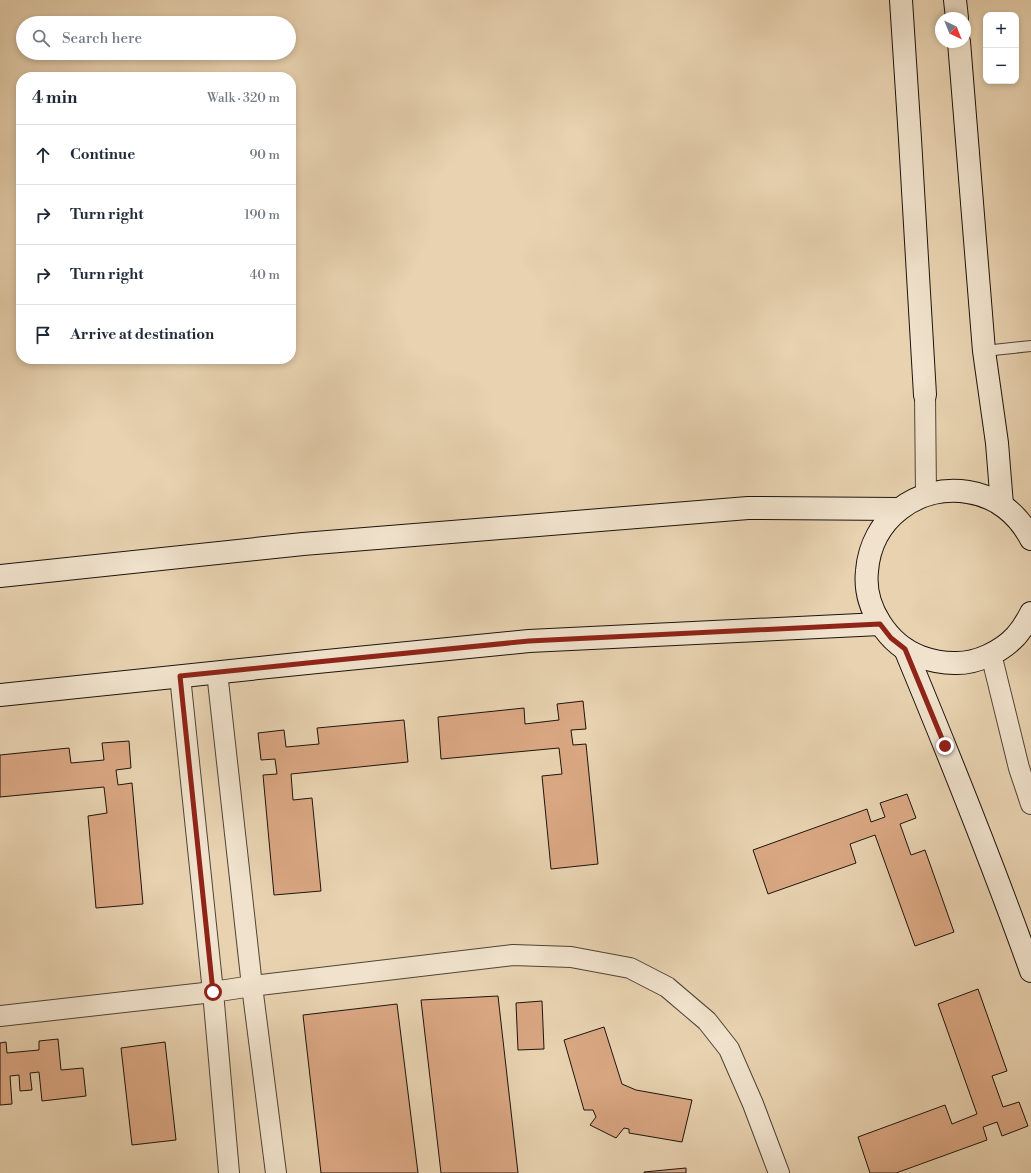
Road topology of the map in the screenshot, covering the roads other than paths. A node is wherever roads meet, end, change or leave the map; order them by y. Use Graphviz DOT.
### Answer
graph roads {
  1 [pos="901,0"];
  2 [pos="955,0"];
  3 [pos="956,12"];
  4 [pos="959,48"];
  5 [pos="1031,346"];
  6 [pos="984,351"];
  7 [pos="925,395"];
  8 [pos="926,494"];
  9 [pos="899,509"];
  10 [pos="1016,514"];
  11 [pos="1031,539"];
  12 [pos="0,576"];
  13 [pos="1031,613"];
  14 [pos="880,624"];
  15 [pos="1023,637"];
  16 [pos="905,649"];
  17 [pos="991,654"];
  18 [pos="217,672"];
  19 [pos="180,676"];
  20 [pos="0,695"];
  21 [pos="1031,804"];
  22 [pos="1031,971"];
  23 [pos="252,986"];
  24 [pos="213,992"];
  25 [pos="0,1016"];
  26 [pos="229,1173"];
  27 [pos="276,1173"];
  28 [pos="779,1173"];
  1 -- 7 [label="street"];
  2 -- 3 [label="street"];
  4 -- 6 [label="street"];
  5 -- 6 [label="lane"];
  6 -- 10 [label="street"];
  7 -- 8 [label="street"];
  8 -- 9 [label="street"];
  8 -- 10 [label="street"];
  9 -- 12 [label="street"];
  9 -- 14 [label="street"];
  10 -- 11 [label="street"];
  13 -- 15 [label="street"];
  14 -- 16 [label="street"];
  14 -- 18 [label="street"];
  15 -- 17 [label="street"];
  16 -- 17 [label="street"];
  16 -- 22 [label="street"];
  17 -- 21 [label="street"];
  18 -- 19 [label="street"];
  18 -- 23 [label="street"];
  19 -- 20 [label="street"];
  19 -- 24 [label="street"];
  23 -- 24 [label="street"];
  23 -- 27 [label="street"];
  23 -- 28 [label="street"];
  24 -- 25 [label="street"];
  24 -- 26 [label="street"];
}
